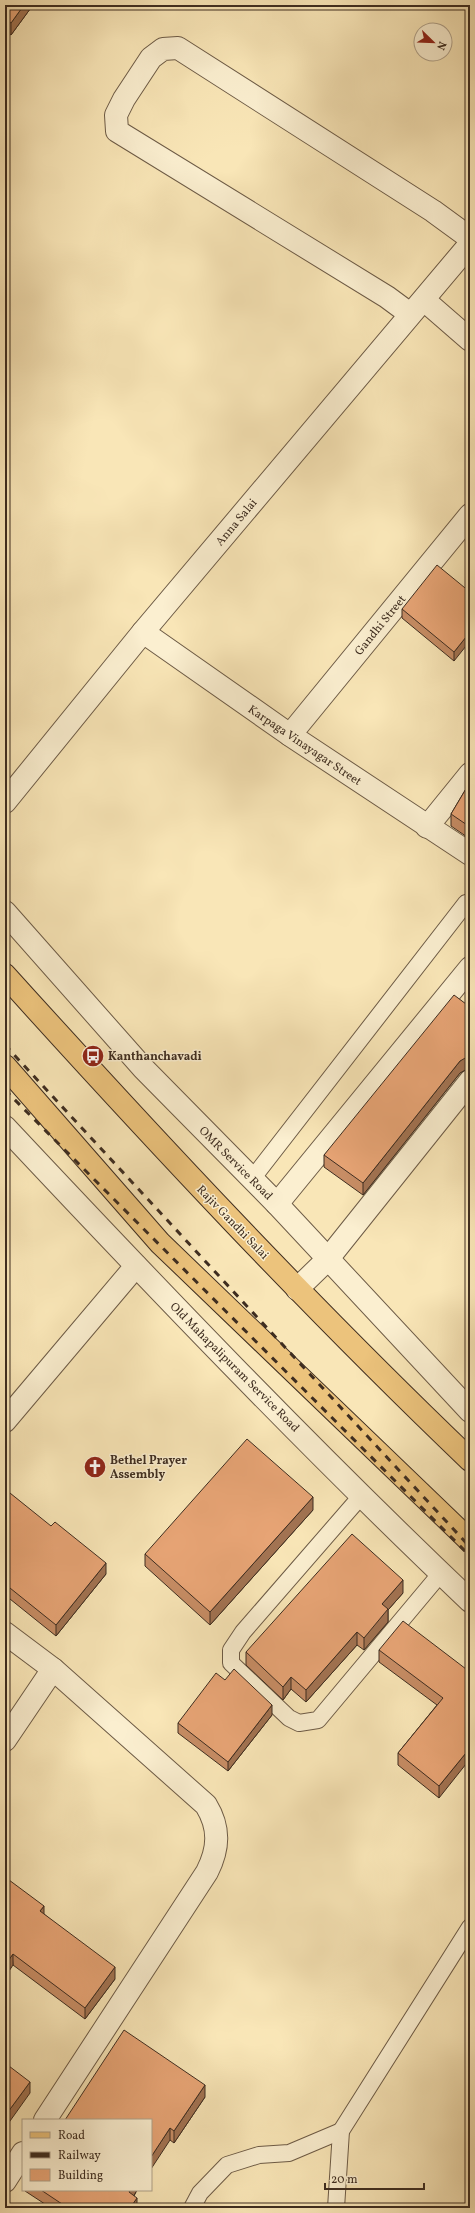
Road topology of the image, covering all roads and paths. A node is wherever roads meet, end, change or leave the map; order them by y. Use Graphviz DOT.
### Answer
graph roads {
  1 [pos="470,238"];
  2 [pos="470,244"];
  3 [pos="417,307"];
  4 [pos="470,340"];
  5 [pos="470,516"];
  6 [pos="143,632"];
  7 [pos="290,735"];
  8 [pos="470,774"];
  9 [pos="5,802"];
  10 [pos="427,827"];
  11 [pos="470,854"];
  12 [pos="466,903"];
  13 [pos="5,912"];
  14 [pos="470,968"];
  15 [pos="5,975"];
  16 [pos="5,1066"];
  17 [pos="470,1081"];
  18 [pos="5,1127"];
  19 [pos="252,1179"];
  20 [pos="277,1204"];
  21 [pos="327,1260"];
  22 [pos="136,1266"];
  23 [pos="297,1289"];
  24 [pos="470,1411"];
  25 [pos="5,1421"];
  26 [pos="470,1460"];
  27 [pos="362,1495"];
  28 [pos="470,1541"];
  29 [pos="441,1574"];
  30 [pos="470,1601"];
  31 [pos="5,1633"];
  32 [pos="53,1669"];
  33 [pos="5,1740"];
  34 [pos="470,1927"];
  35 [pos="46,2119"];
  36 [pos="341,2131"];
  37 [pos="22,2155"];
  38 [pos="5,2181"];
  39 [pos="192,2208"];
  40 [pos="336,2208"];
  1 -- 3 [label="street"];
  2 -- 3 [label="street, Anna Salai"];
  3 -- 4 [label="street"];
  3 -- 6 [label="street, Anna Salai"];
  5 -- 7 [label="street, Gandhi Street"];
  6 -- 7 [label="street, Karpaga Vinayagar Street"];
  6 -- 9 [label="street, Anna Salai"];
  7 -- 10 [label="street, Karpaga Vinayagar Street"];
  8 -- 10 [label="street"];
  10 -- 11 [label="street, Karpaga Vinayagar Street"];
  12 -- 19 [label="lane"];
  13 -- 19 [label="street, OMR Service Road"];
  14 -- 20 [label="street"];
  15 -- 23 [label="main road, Rajiv Gandhi Salai"];
  16 -- 28 [label="main road"];
  17 -- 21 [label="street"];
  18 -- 22 [label="street, Old Mahapalipuram Service Road"];
  19 -- 20 [label="street, OMR Service Road"];
  20 -- 21 [label="street, OMR Service Road"];
  21 -- 23 [label="street"];
  21 -- 24 [label="street, OMR Service Road"];
  22 -- 25 [label="street"];
  22 -- 27 [label="street, Old Mahapalipuram Service Road"];
  23 -- 26 [label="main road, Rajiv Gandhi Salai"];
  27 -- 29 [label="street, Old Mahapalipuram Service Road"];
  27 -- 29 [label="lane"];
  29 -- 30 [label="street, Old Mahapalipuram Service Road"];
  31 -- 32 [label="street"];
  32 -- 33 [label="street"];
  32 -- 35 [label="street"];
  34 -- 36 [label="lane"];
  36 -- 39 [label="lane"];
  36 -- 40 [label="lane"];
  37 -- 38 [label="street"];
}
